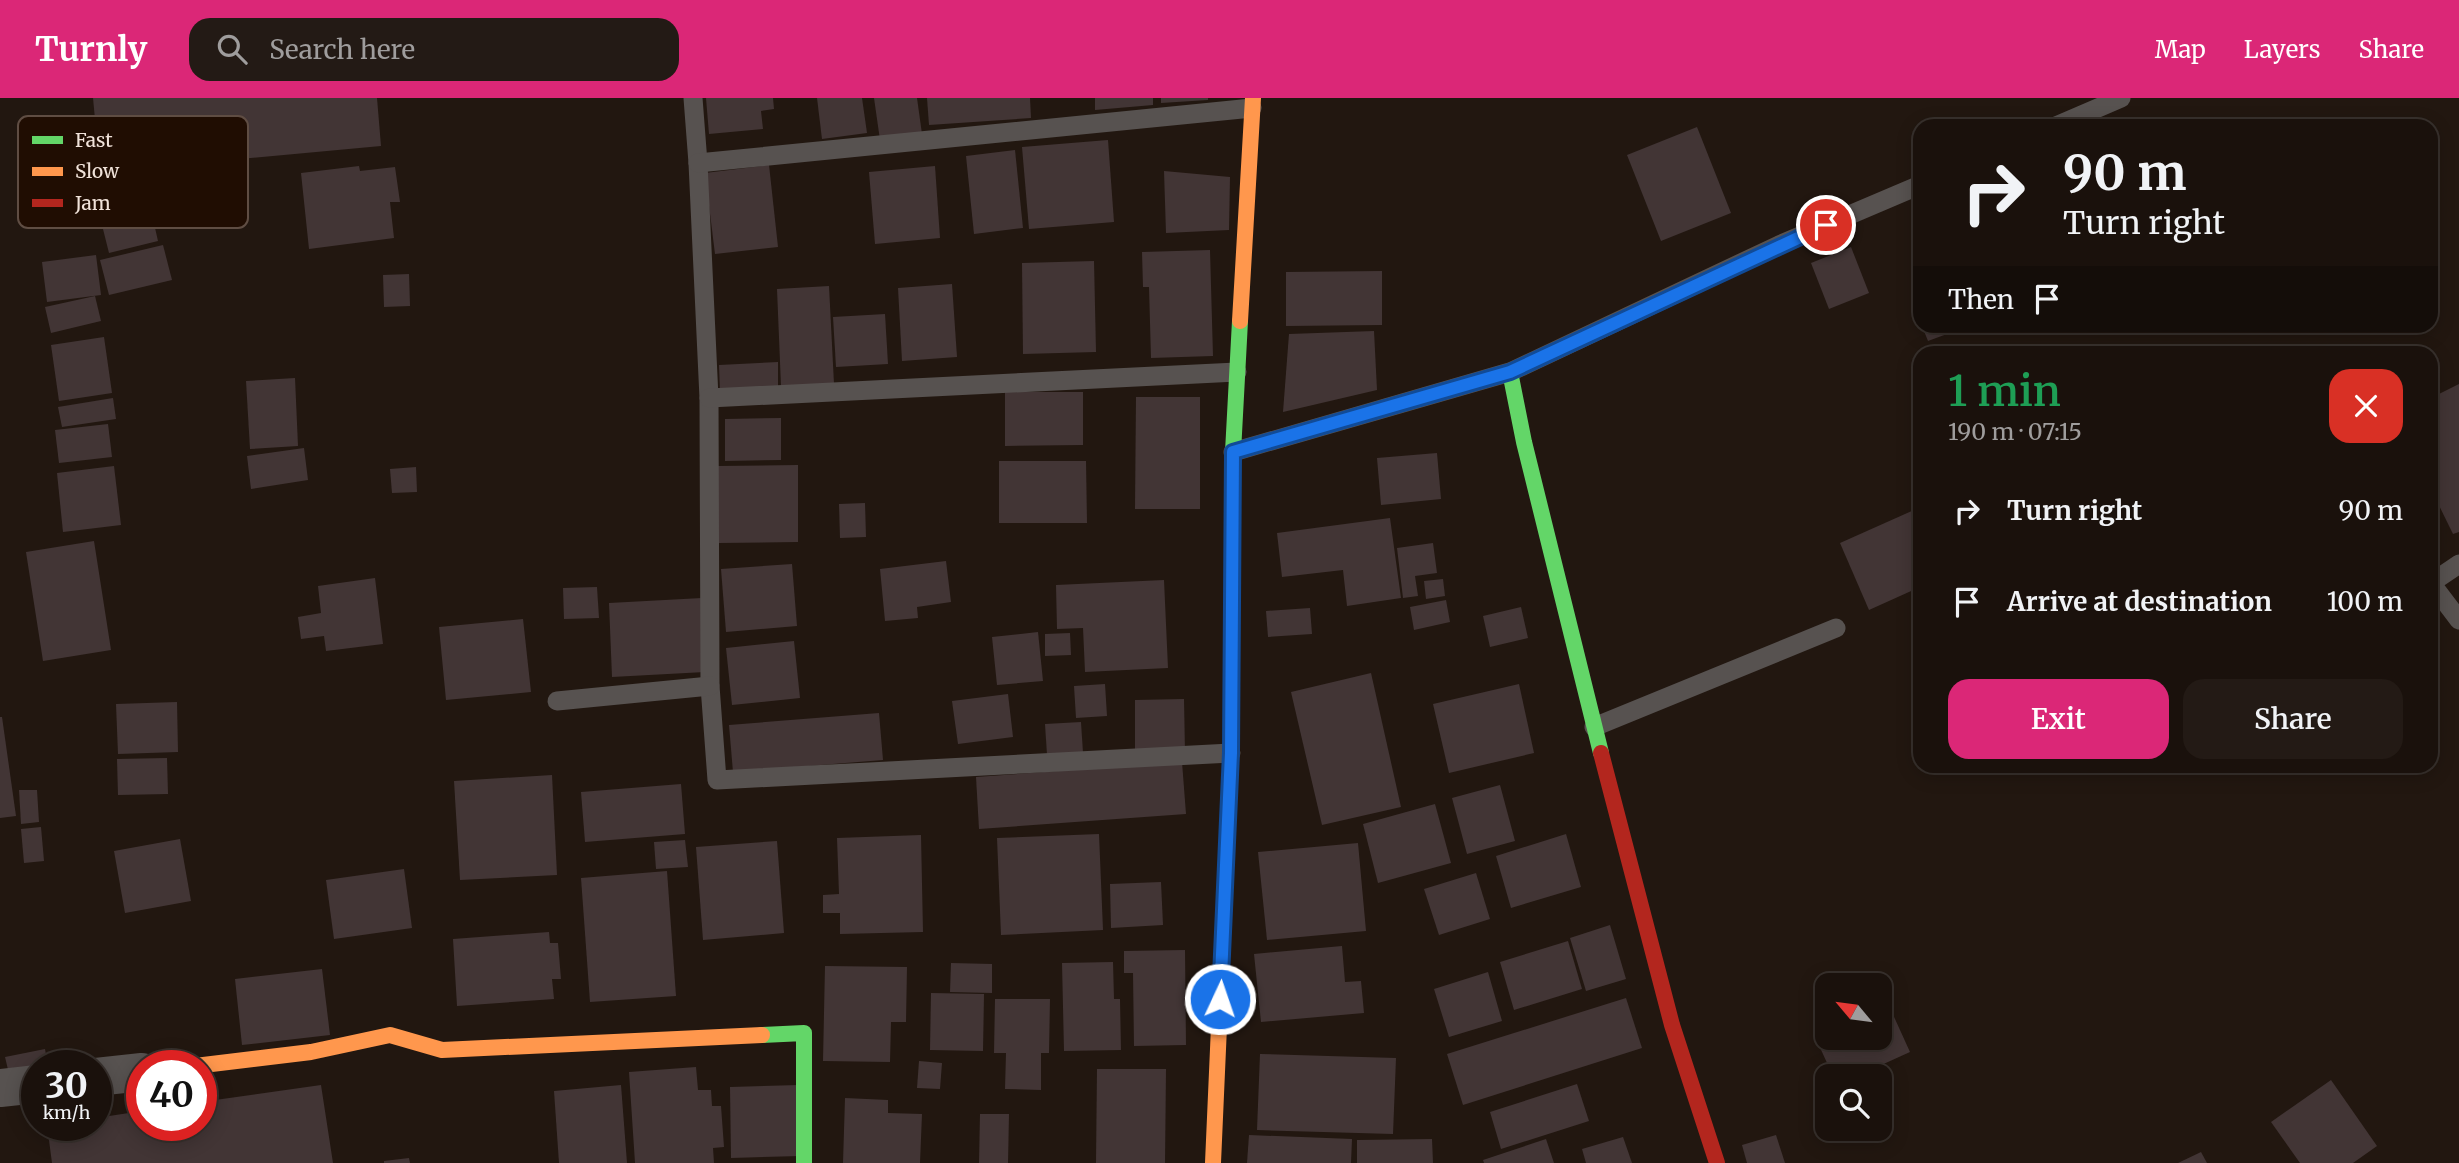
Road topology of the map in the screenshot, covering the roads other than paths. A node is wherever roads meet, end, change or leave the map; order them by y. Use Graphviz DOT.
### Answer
graph roads {
  1 [pos="693,98"];
  2 [pos="2121,98"];
  3 [pos="1253,103"];
  4 [pos="2072,119"];
  5 [pos="698,163"];
  6 [pos="1913,188"];
  7 [pos="1237,372"];
  8 [pos="1510,372"];
  9 [pos="709,398"];
  10 [pos="1233,452"];
  11 [pos="2459,564"];
  12 [pos="2438,578"];
  13 [pos="2438,592"];
  14 [pos="2459,620"];
  15 [pos="1836,628"];
  16 [pos="710,686"];
  17 [pos="558,701"];
  18 [pos="1594,727"];
  19 [pos="1231,753"];
  20 [pos="217,1063"];
  21 [pos="21,1086"];
  22 [pos="0,1088"];
  23 [pos="804,1163"];
  24 [pos="1213,1163"];
  25 [pos="1717,1163"];
  1 -- 5 [label="lane"];
  2 -- 4 [label="lane"];
  3 -- 5 [label="lane"];
  3 -- 7 [label="street"];
  5 -- 9 [label="lane"];
  6 -- 8 [label="lane"];
  7 -- 9 [label="lane"];
  7 -- 10 [label="street"];
  8 -- 10 [label="lane"];
  8 -- 18 [label="street"];
  9 -- 16 [label="lane"];
  10 -- 19 [label="street"];
  11 -- 12 [label="lane"];
  13 -- 14 [label="lane"];
  15 -- 18 [label="lane"];
  16 -- 17 [label="lane"];
  16 -- 19 [label="lane"];
  18 -- 25 [label="street"];
  19 -- 24 [label="street"];
  20 -- 23 [label="street"];
  21 -- 22 [label="street"];
}
